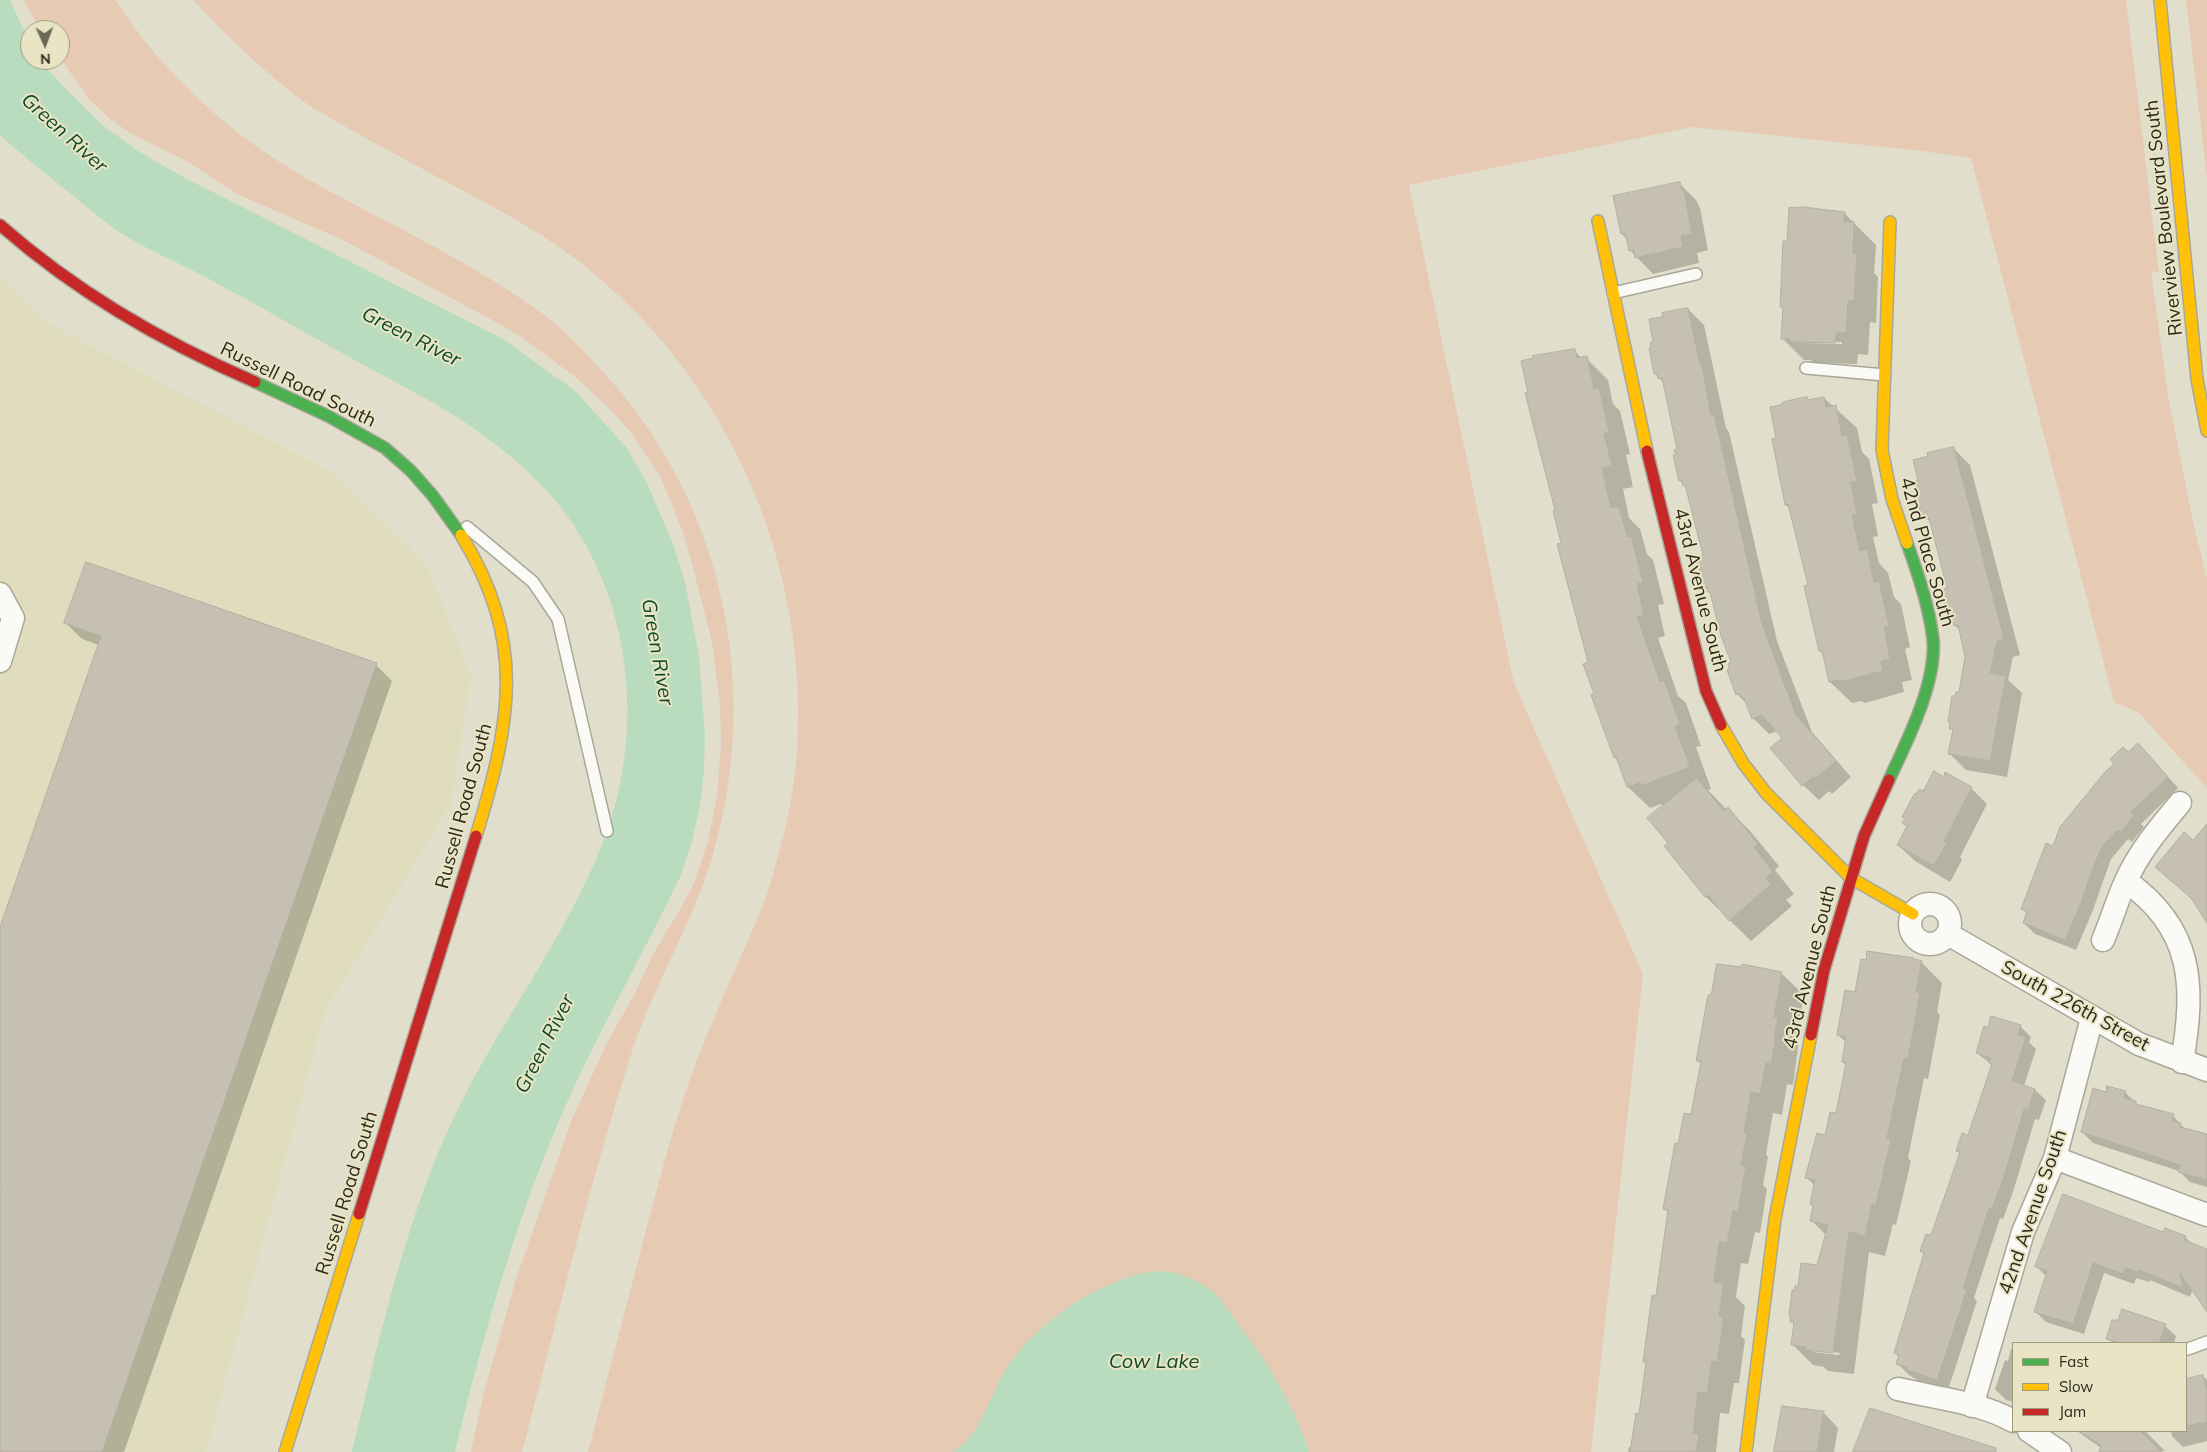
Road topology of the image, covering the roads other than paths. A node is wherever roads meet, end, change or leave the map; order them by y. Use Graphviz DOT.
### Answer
graph roads {
  1 [pos="2160,0"];
  2 [pos="1598,221"];
  3 [pos="1890,222"];
  4 [pos="0,225"];
  5 [pos="1696,274"];
  6 [pos="1613,294"];
  7 [pos="1806,368"];
  8 [pos="1885,375"];
  9 [pos="2207,431"];
  10 [pos="443,507"];
  11 [pos="0,594"];
  12 [pos="0,661"];
  13 [pos="2180,803"];
  14 [pos="607,831"];
  15 [pos="1851,878"];
  16 [pos="2126,881"];
  17 [pos="1913,914"];
  18 [pos="2103,940"];
  19 [pos="2092,1018"];
  20 [pos="2182,1062"];
  21 [pos="2207,1070"];
  22 [pos="2054,1158"];
  23 [pos="2207,1215"];
  24 [pos="2207,1342"];
  25 [pos="2188,1349"];
  26 [pos="1898,1389"];
  27 [pos="1972,1406"];
  28 [pos="2012,1420"];
  29 [pos="2031,1432"];
  30 [pos="285,1452"];
  31 [pos="1746,1452"];
  32 [pos="2060,1452"];
  1 -- 9 [label="street, Riverview Boulevard South"];
  2 -- 6 [label="street, 43rd Avenue South"];
  3 -- 8 [label="street, 42nd Place South"];
  4 -- 10 [label="street, Russell Road South"];
  5 -- 6 [label="lane"];
  6 -- 15 [label="street, 43rd Avenue South"];
  7 -- 8 [label="lane"];
  8 -- 15 [label="street, 42nd Place South"];
  10 -- 14 [label="lane"];
  10 -- 30 [label="street, Russell Road South"];
  11 -- 12 [label="street"];
  13 -- 16 [label="street"];
  15 -- 17 [label="street, South 226th Street"];
  15 -- 31 [label="street, 43rd Avenue South"];
  16 -- 18 [label="street"];
  16 -- 20 [label="street"];
  17 -- 19 [label="street, South 226th Street"];
  19 -- 20 [label="street, South 226th Street"];
  19 -- 22 [label="street, 42nd Avenue South"];
  20 -- 21 [label="street, South 226th Street"];
  22 -- 23 [label="street"];
  22 -- 27 [label="street, 42nd Avenue South"];
  24 -- 25 [label="lane"];
  26 -- 27 [label="street"];
  27 -- 28 [label="street"];
  29 -- 32 [label="street"];
}
